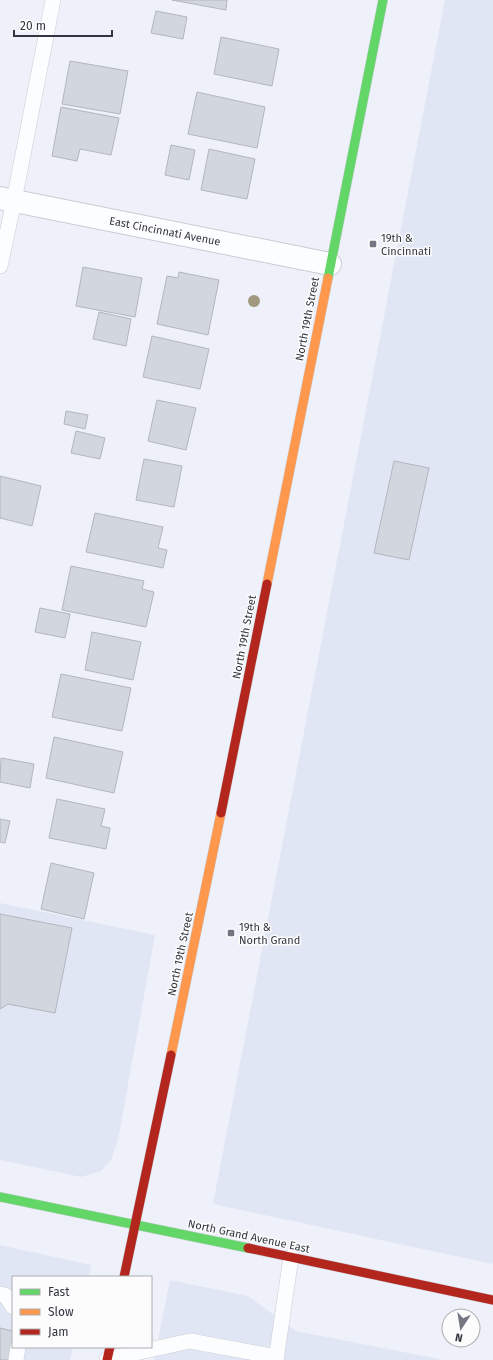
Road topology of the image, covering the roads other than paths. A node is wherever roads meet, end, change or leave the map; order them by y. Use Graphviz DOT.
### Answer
graph roads {
  1 [pos="53,0"];
  2 [pos="383,0"];
  3 [pos="7,199"];
  4 [pos="330,264"];
  5 [pos="0,266"];
  6 [pos="0,1197"];
  7 [pos="135,1224"];
  8 [pos="291,1257"];
  9 [pos="124,1276"];
  10 [pos="0,1294"];
  11 [pos="493,1300"];
  12 [pos="12,1306"];
  13 [pos="152,1347"];
  14 [pos="18,1348"];
  15 [pos="149,1348"];
  16 [pos="108,1355"];
  17 [pos="276,1358"];
  18 [pos="16,1360"];
  1 -- 3 [label="lane"];
  2 -- 4 [label="street, North 19th Street"];
  3 -- 4 [label="street, East Cincinnati Avenue"];
  3 -- 5 [label="lane"];
  4 -- 7 [label="street, North 19th Street"];
  6 -- 7 [label="street, North Grand Avenue East"];
  7 -- 8 [label="street, North Grand Avenue East"];
  7 -- 9 [label="street, North 19th Street"];
  8 -- 11 [label="street, North Grand Avenue East"];
  8 -- 17 [label="lane"];
  10 -- 12 [label="lane"];
  13 -- 17 [label="lane"];
  14 -- 18 [label="lane"];
  15 -- 16 [label="lane"];
}
